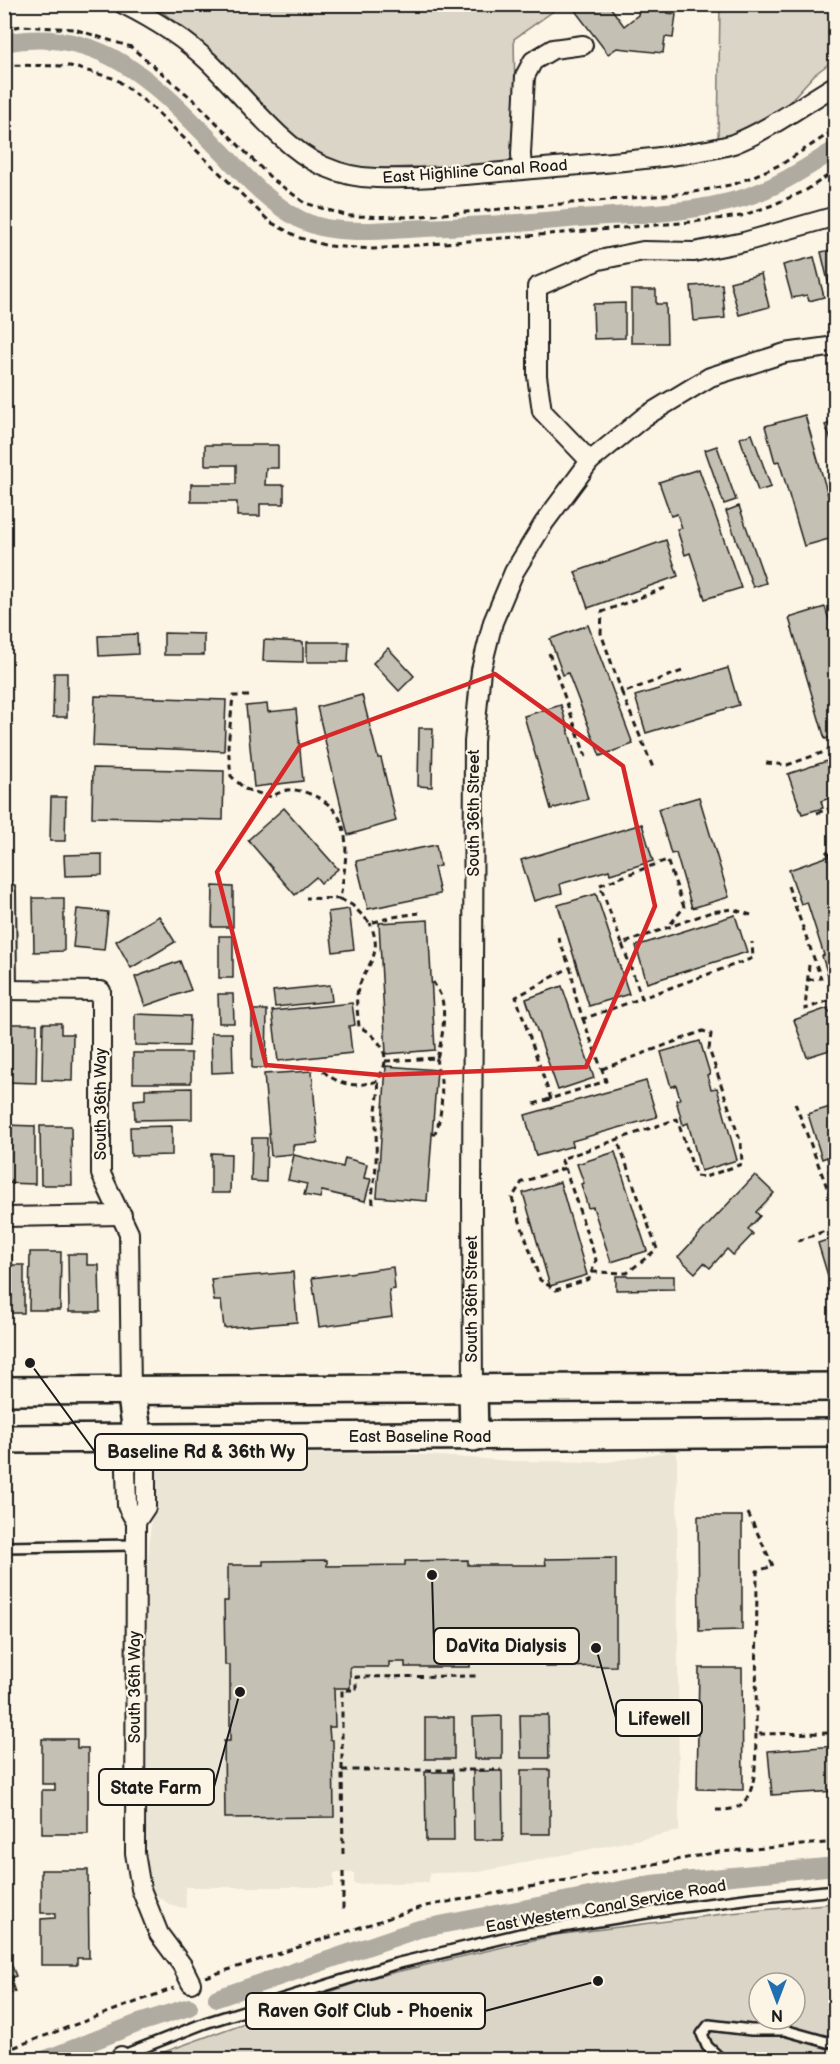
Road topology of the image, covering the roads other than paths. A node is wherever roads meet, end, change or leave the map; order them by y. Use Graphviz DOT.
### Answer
graph roads {
  1 [pos="123,4"];
  2 [pos="583,45"];
  3 [pos="836,85"];
  4 [pos="522,170"];
  5 [pos="836,216"];
  6 [pos="836,346"];
  7 [pos="590,461"];
  8 [pos="6,891"];
  9 [pos="6,990"];
  10 [pos="122,1215"];
  11 [pos="4,1217"];
  12 [pos="796,1387"];
  13 [pos="836,1387"];
  14 [pos="473,1389"];
  15 [pos="4,1391"];
  16 [pos="131,1391"];
  17 [pos="797,1433"];
  18 [pos="836,1433"];
  19 [pos="474,1437"];
  20 [pos="138,1438"];
  21 [pos="4,1439"];
  22 [pos="135,1545"];
  23 [pos="4,1547"];
  24 [pos="836,1890"];
  25 [pos="191,1983"];
  26 [pos="836,2040"];
  27 [pos="118,2058"];
  28 [pos="722,2060"];
  1 -- 4 [label="street, East Highline Canal Road"];
  2 -- 4 [label="street"];
  3 -- 4 [label="street, East Highline Canal Road"];
  5 -- 7 [label="street"];
  6 -- 7 [label="street, South 36th Street"];
  7 -- 14 [label="street, South 36th Street"];
  8 -- 9 [label="street"];
  9 -- 10 [label="street, South 36th Way"];
  10 -- 11 [label="street"];
  10 -- 16 [label="street, South 36th Way"];
  12 -- 13 [label="main road"];
  12 -- 14 [label="main road"];
  12 -- 17 [label="main road"];
  14 -- 16 [label="main road"];
  14 -- 19 [label="main road"];
  15 -- 16 [label="main road"];
  16 -- 20 [label="main road"];
  17 -- 18 [label="main road, East Baseline Road"];
  17 -- 19 [label="main road, East Baseline Road"];
  19 -- 20 [label="main road, East Baseline Road"];
  20 -- 21 [label="main road, East Baseline Road"];
  20 -- 22 [label="street, South 36th Way"];
  22 -- 23 [label="lane"];
  22 -- 25 [label="street, South 36th Way"];
  24 -- 27 [label="lane, East Western Canal Service Road"];
  26 -- 28 [label="lane"];
}
